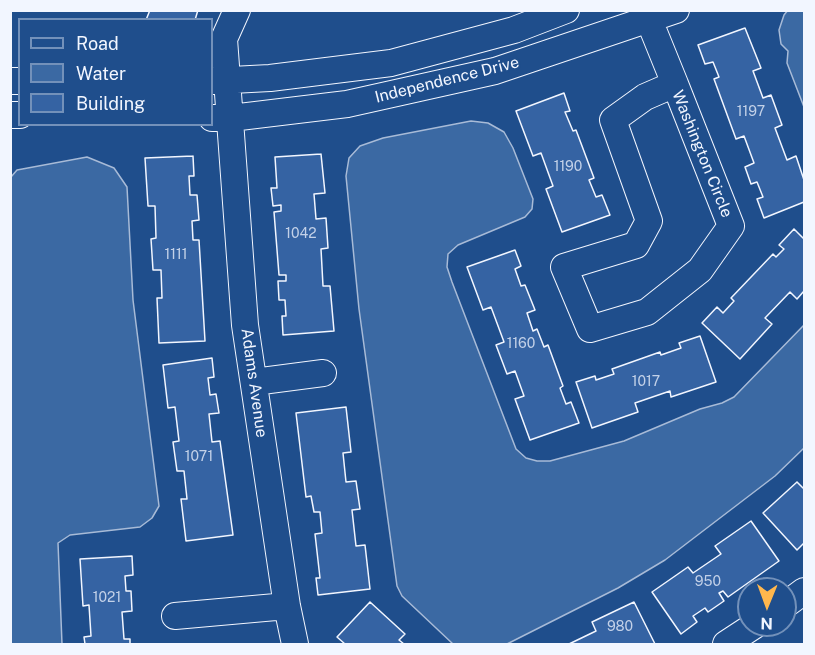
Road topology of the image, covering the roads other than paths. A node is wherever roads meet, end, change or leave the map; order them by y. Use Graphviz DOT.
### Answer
graph roads {
  1 [pos="237,10"];
  2 [pos="566,10"];
  3 [pos="676,10"];
  4 [pos="647,16"];
  5 [pos="220,81"];
  6 [pos="675,84"];
  7 [pos="221,118"];
  8 [pos="323,373"];
  9 [pos="254,382"];
  10 [pos="287,606"];
  11 [pos="175,616"];
  12 [pos="295,645"];
  1 -- 5 [label="street, Adams Avenue"];
  2 -- 5 [label="street, Independence Drive"];
  3 -- 4 [label="street, Independence Drive"];
  4 -- 6 [label="street"];
  4 -- 7 [label="street, Independence Drive"];
  5 -- 7 [label="street, Adams Avenue"];
  6 -- 6 [label="street, Washington Circle"];
  7 -- 9 [label="street, Adams Avenue"];
  8 -- 9 [label="street"];
  9 -- 10 [label="street, Adams Avenue"];
  10 -- 11 [label="street"];
  10 -- 12 [label="street, Adams Avenue"];
}
